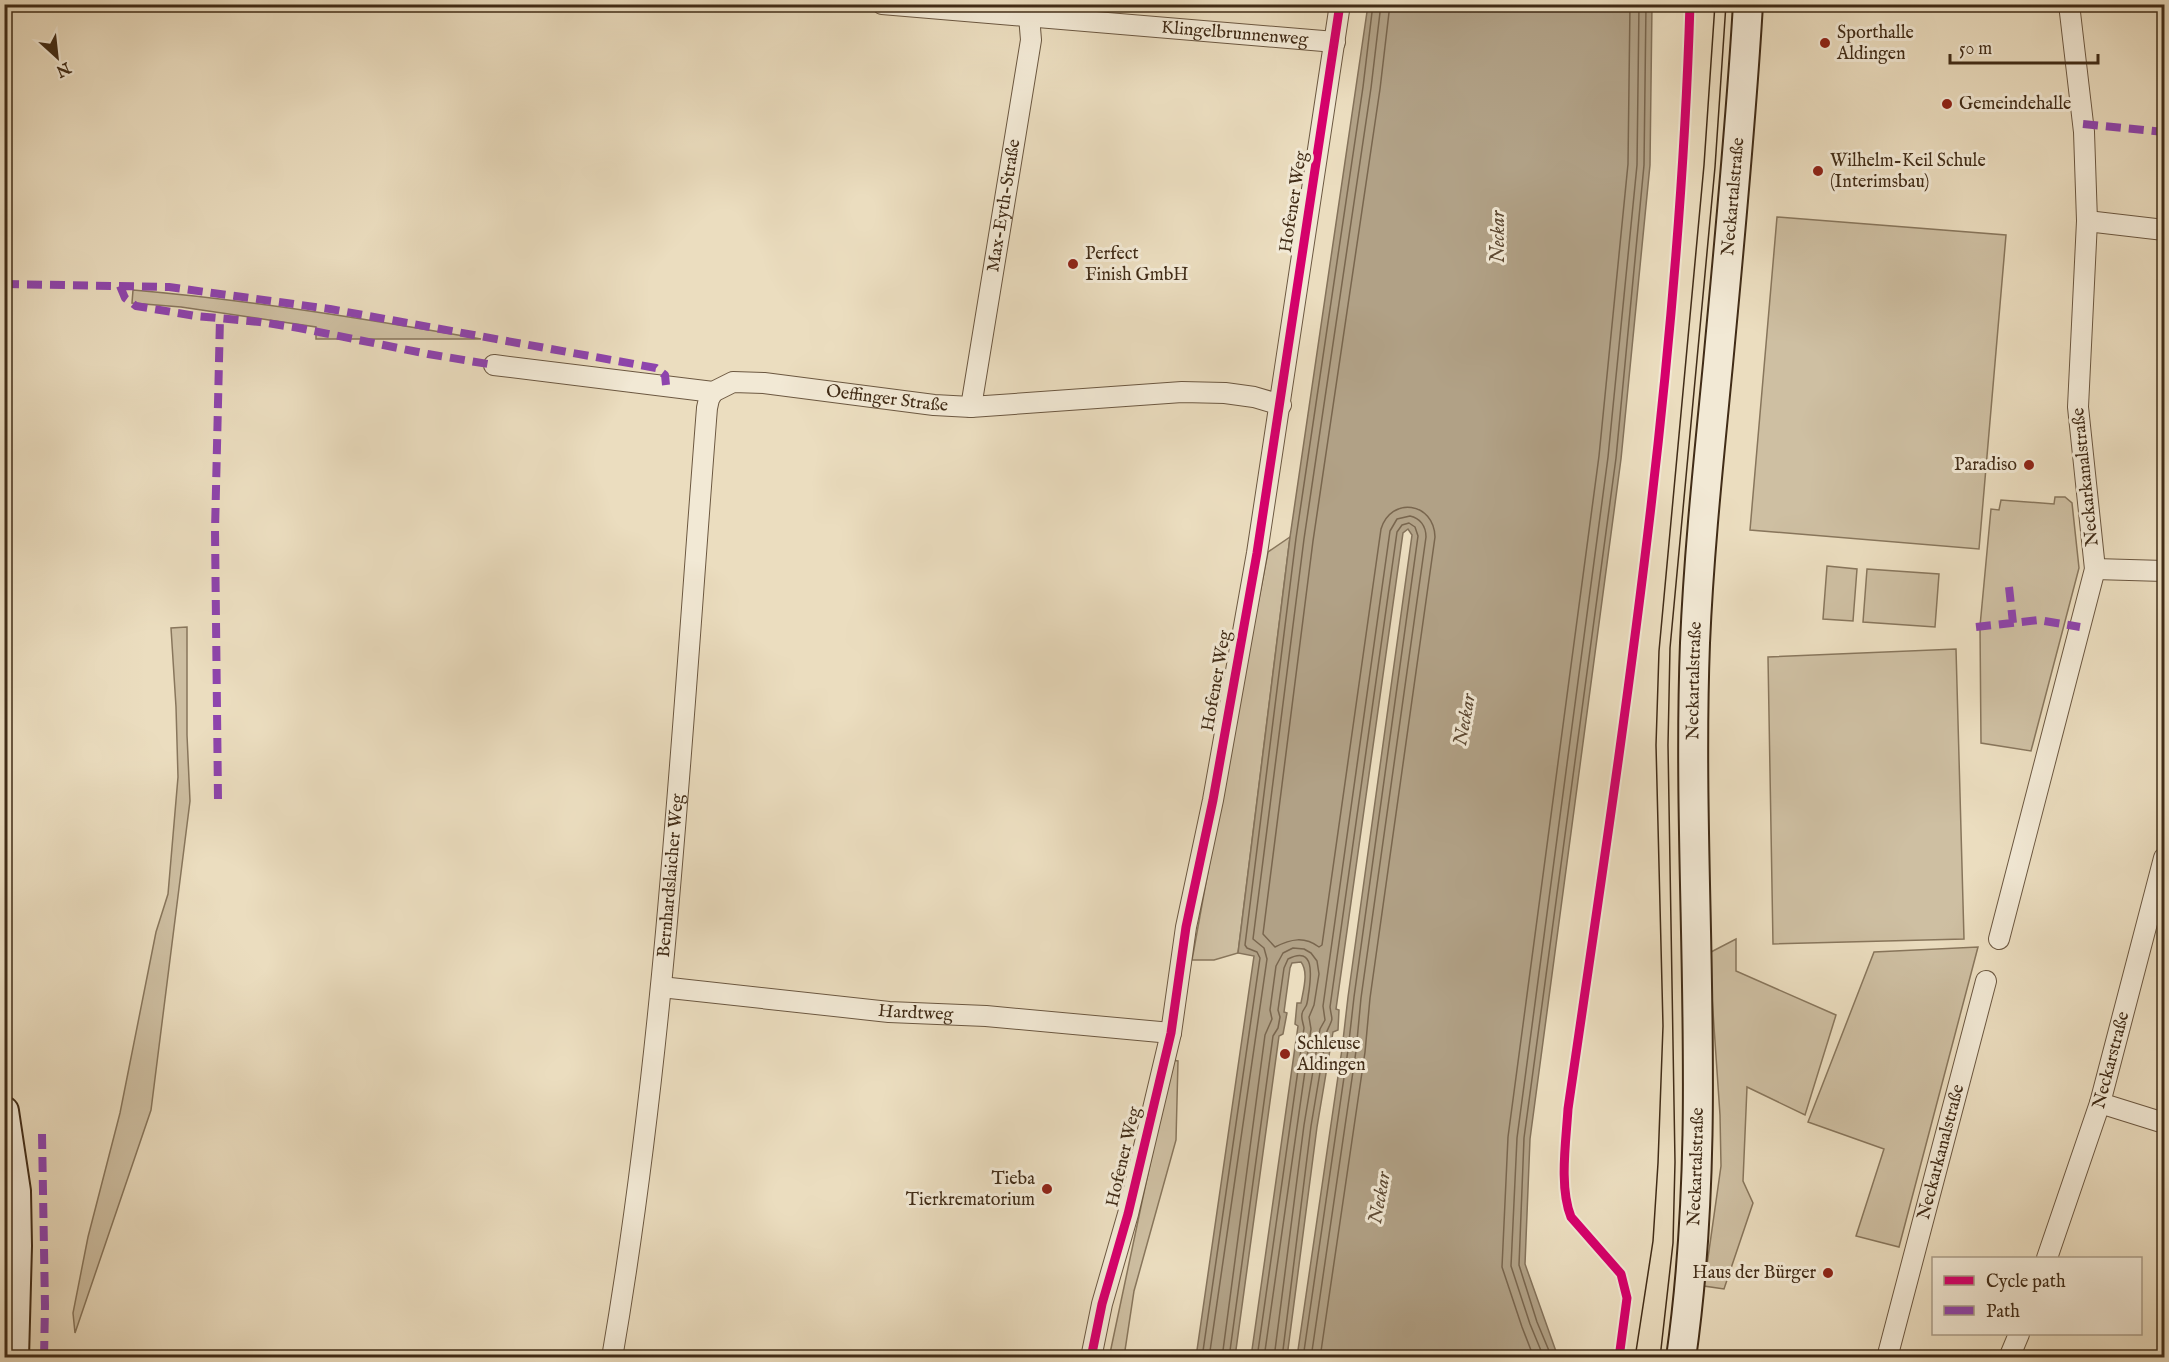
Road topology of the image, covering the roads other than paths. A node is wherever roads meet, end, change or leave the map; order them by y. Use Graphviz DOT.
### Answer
graph roads {
  1 [pos="882,4"];
  2 [pos="1340,4"];
  3 [pos="1748,4"];
  4 [pos="2069,4"];
  5 [pos="1028,10"];
  6 [pos="1335,42"];
  7 [pos="2087,221"];
  8 [pos="2164,230"];
  9 [pos="494,365"];
  10 [pos="713,392"];
  11 [pos="1281,405"];
  12 [pos="971,407"];
  13 [pos="2095,569"];
  14 [pos="2164,571"];
  15 [pos="2164,858"];
  16 [pos="2000,939"];
  17 [pos="1986,981"];
  18 [pos="661,987"];
  19 [pos="1171,1033"];
  20 [pos="2100,1102"];
  21 [pos="4,1111"];
  22 [pos="2164,1123"];
  23 [pos="2047,1257"];
  24 [pos="2019,1335"];
  25 [pos="14,1358"];
  26 [pos="612,1358"];
  27 [pos="1091,1358"];
  28 [pos="1681,1358"];
  29 [pos="1887,1358"];
  30 [pos="2009,1358"];
  1 -- 5 [label="street, Klingelbrunnenweg"];
  2 -- 6 [label="street, Hofener Weg"];
  3 -- 28 [label="main road, Neckartalstraße"];
  4 -- 7 [label="street, Neckarkanalstraße"];
  5 -- 6 [label="street, Klingelbrunnenweg"];
  5 -- 12 [label="street, Max-Eyth-Straße"];
  6 -- 11 [label="street, Hofener Weg"];
  7 -- 8 [label="street"];
  7 -- 13 [label="street, Neckarkanalstraße"];
  9 -- 10 [label="street, Oeffinger Straße"];
  10 -- 12 [label="street, Oeffinger Straße"];
  10 -- 18 [label="street, Bernhardslaicher Weg"];
  11 -- 12 [label="street, Oeffinger Straße"];
  11 -- 19 [label="street, Hofener Weg"];
  13 -- 14 [label="street"];
  13 -- 16 [label="street, Neckarkanalstraße"];
  15 -- 20 [label="street, Neckarstraße"];
  17 -- 29 [label="street, Neckarkanalstraße"];
  18 -- 19 [label="street, Hardtweg"];
  18 -- 26 [label="street, Bernhardslaicher Weg"];
  19 -- 27 [label="street, Hofener Weg"];
  20 -- 22 [label="street"];
  20 -- 23 [label="street, Neckarstraße"];
  21 -- 25 [label="main road"];
  24 -- 30 [label="street"];
}
